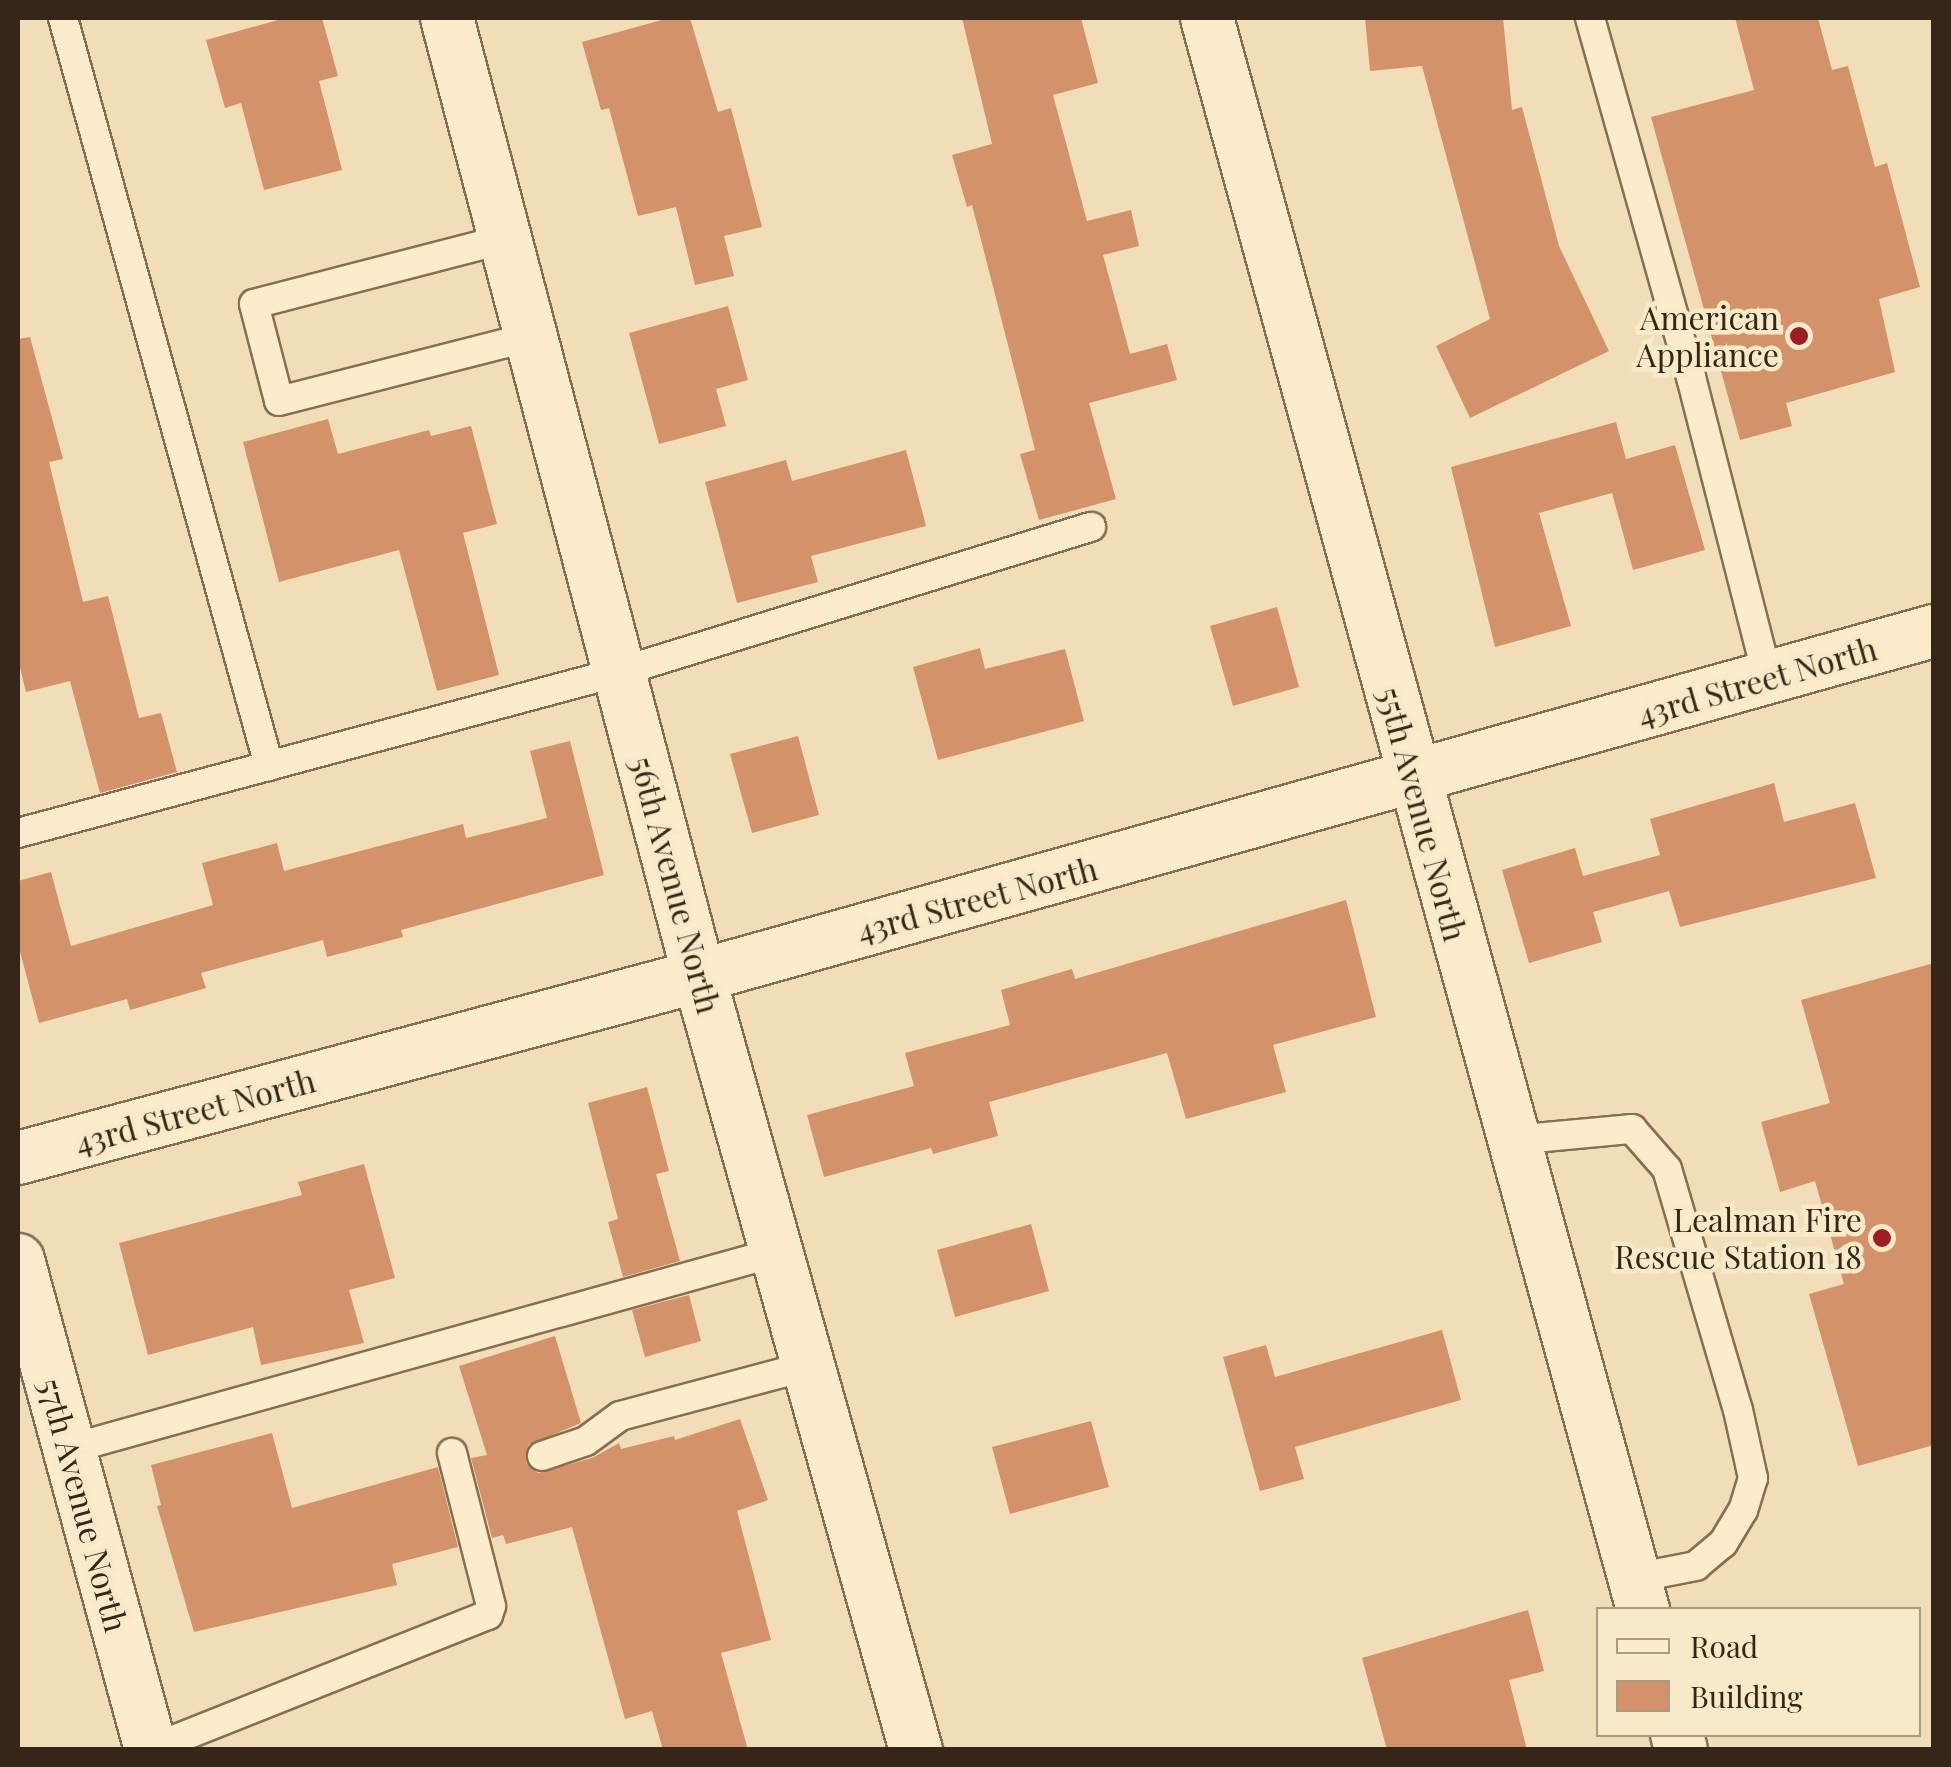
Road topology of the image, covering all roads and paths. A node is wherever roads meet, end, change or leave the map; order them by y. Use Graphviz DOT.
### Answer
graph roads {
  1 [pos="63,18"];
  2 [pos="447,18"];
  3 [pos="1207,18"];
  4 [pos="1590,18"];
  5 [pos="505,239"];
  6 [pos="531,337"];
  7 [pos="1091,527"];
  8 [pos="1934,631"];
  9 [pos="619,672"];
  10 [pos="1768,678"];
  11 [pos="268,766"];
  12 [pos="1413,779"];
  13 [pos="18,833"];
  14 [pos="699,976"];
  15 [pos="1513,1140"];
  16 [pos="18,1158"];
  17 [pos="776,1252"];
  18 [pos="18,1260"];
  19 [pos="808,1366"];
  20 [pos="68,1449"];
  21 [pos="452,1453"];
  22 [pos="542,1456"];
  23 [pos="1638,1594"];
  24 [pos="151,1749"];
  25 [pos="916,1750"];
  1 -- 11 [label="lane"];
  2 -- 5 [label="street, 56th Avenue North"];
  3 -- 12 [label="street, 55th Avenue North"];
  4 -- 10 [label="lane"];
  5 -- 6 [label="street, 56th Avenue North"];
  5 -- 6 [label="lane"];
  6 -- 9 [label="street, 56th Avenue North"];
  7 -- 9 [label="lane"];
  8 -- 10 [label="street, 43rd Street North"];
  9 -- 11 [label="lane"];
  9 -- 14 [label="street, 56th Avenue North"];
  10 -- 12 [label="street, 43rd Street North"];
  11 -- 13 [label="lane"];
  12 -- 14 [label="street, 43rd Street North"];
  12 -- 15 [label="street, 55th Avenue North"];
  14 -- 16 [label="street, 43rd Street North"];
  14 -- 17 [label="street, 56th Avenue North"];
  15 -- 23 [label="street, 55th Avenue North"];
  15 -- 23 [label="lane"];
  17 -- 19 [label="street, 56th Avenue North"];
  17 -- 20 [label="lane"];
  18 -- 20 [label="street, 57th Avenue North"];
  19 -- 22 [label="lane"];
  19 -- 25 [label="street, 56th Avenue North"];
  20 -- 24 [label="street, 57th Avenue North"];
  21 -- 24 [label="lane"];
}
